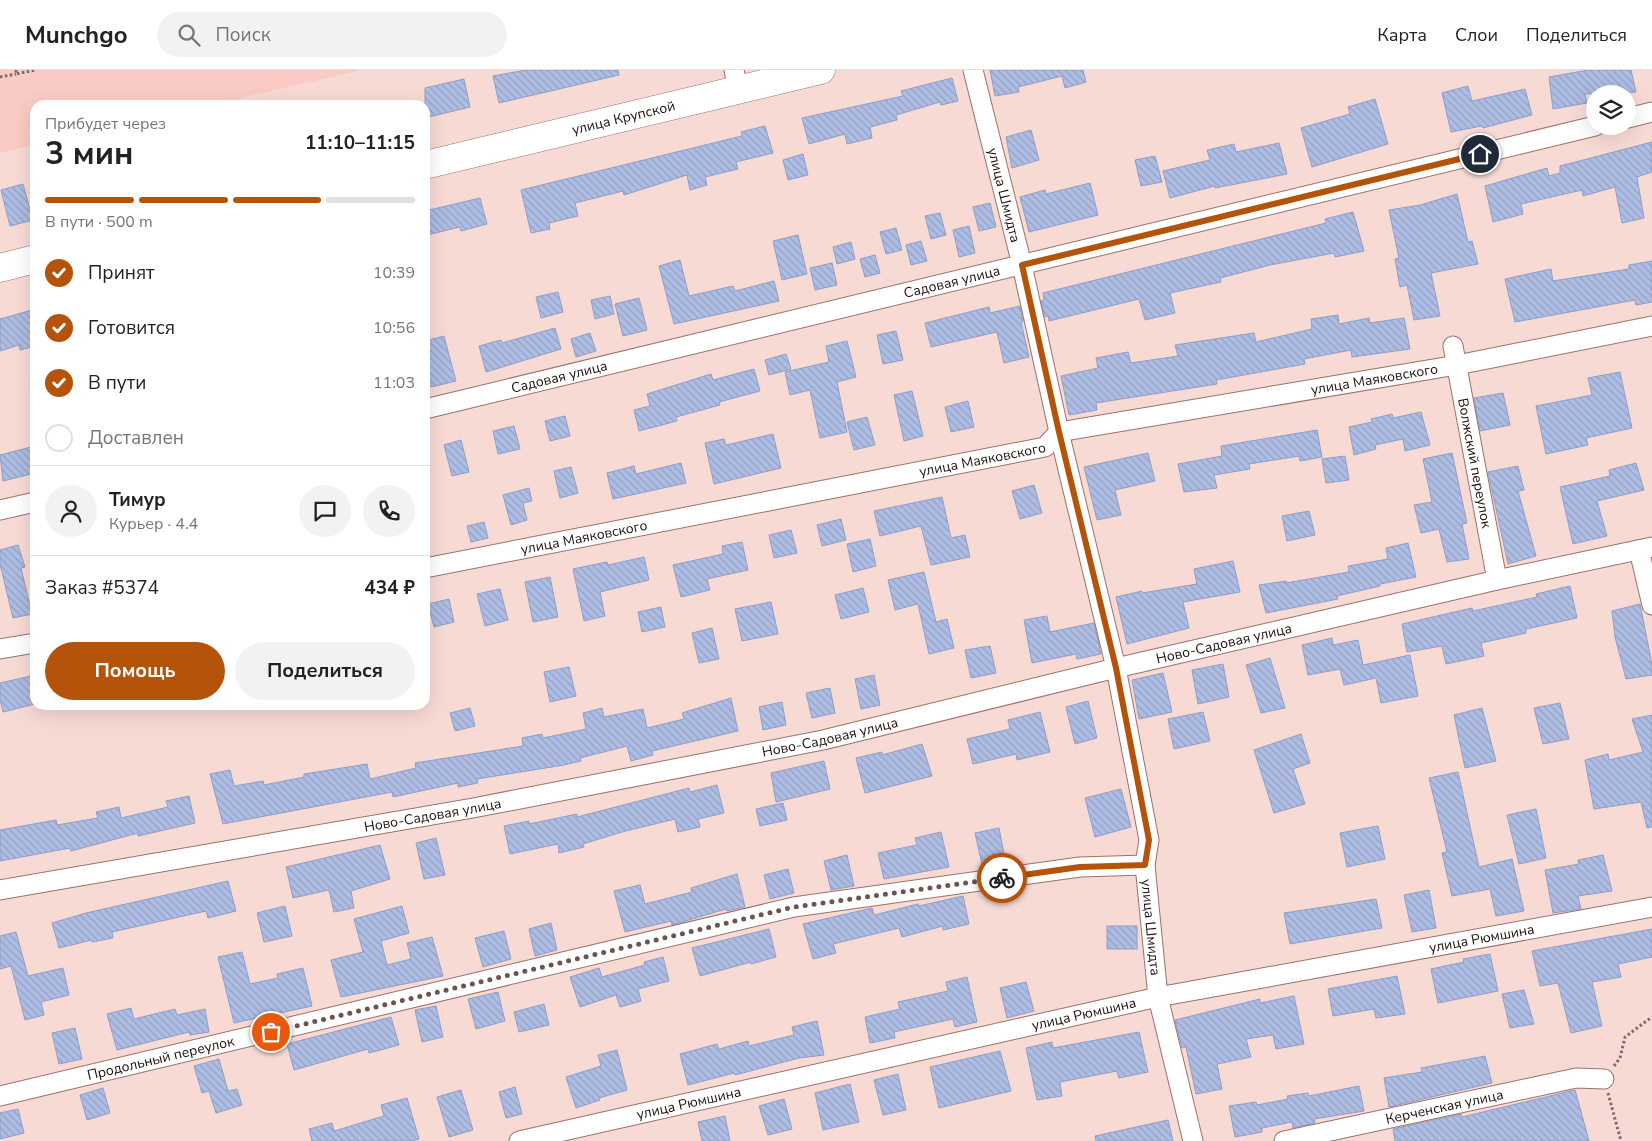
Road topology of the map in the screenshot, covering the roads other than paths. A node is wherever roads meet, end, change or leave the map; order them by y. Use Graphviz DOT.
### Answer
graph roads {
  1 [pos="821,70"];
  2 [pos="973,70"];
  3 [pos="736,80"];
  4 [pos="1652,112"];
  5 [pos="1636,116"];
  6 [pos="1586,128"];
  7 [pos="430,164"];
  8 [pos="30,260"];
  9 [pos="1022,265"];
  10 [pos="0,268"];
  11 [pos="1652,326"];
  12 [pos="1453,346"];
  13 [pos="1457,365"];
  14 [pos="430,408"];
  15 [pos="1059,432"];
  16 [pos="30,503"];
  17 [pos="0,510"];
  18 [pos="1645,548"];
  19 [pos="430,567"];
  20 [pos="1497,580"];
  21 [pos="1652,605"];
  22 [pos="30,644"];
  23 [pos="0,650"];
  24 [pos="1116,668"];
  25 [pos="1145,865"];
  26 [pos="0,890"];
  27 [pos="1652,907"];
  28 [pos="1158,997"];
  29 [pos="1604,1079"];
  30 [pos="0,1096"];
  31 [pos="519,1141"];
  32 [pos="1193,1141"];
  33 [pos="1284,1141"];
  1 -- 3 [label="main road, улица Крупской"];
  2 -- 9 [label="street, улица Шмидта"];
  3 -- 7 [label="main road, улица Крупской"];
  4 -- 5 [label="street"];
  6 -- 9 [label="street, Садовая улица"];
  8 -- 10 [label="main road"];
  9 -- 14 [label="street, Садовая улица"];
  9 -- 15 [label="street, улица Шмидта"];
  11 -- 13 [label="street, улица Маяковского"];
  12 -- 13 [label="street, Волжский переулок"];
  13 -- 15 [label="street, улица Маяковского"];
  13 -- 20 [label="street, Волжский переулок"];
  15 -- 19 [label="street, улица Маяковского"];
  15 -- 24 [label="street, улица Шмидта"];
  16 -- 17 [label="street"];
  18 -- 20 [label="street, Ново-Садовая улица"];
  18 -- 21 [label="street"];
  20 -- 24 [label="street, Ново-Садовая улица"];
  22 -- 23 [label="street"];
  24 -- 25 [label="street, улица Шмидта"];
  24 -- 26 [label="street, Ново-Садовая улица"];
  25 -- 28 [label="street, улица Шмидта"];
  25 -- 30 [label="street, Продольный переулок"];
  27 -- 28 [label="street, улица Рюмшина"];
  28 -- 31 [label="street, улица Рюмшина"];
  28 -- 32 [label="street, улица Шмидта"];
  29 -- 33 [label="street, Керченская улица"];
}
